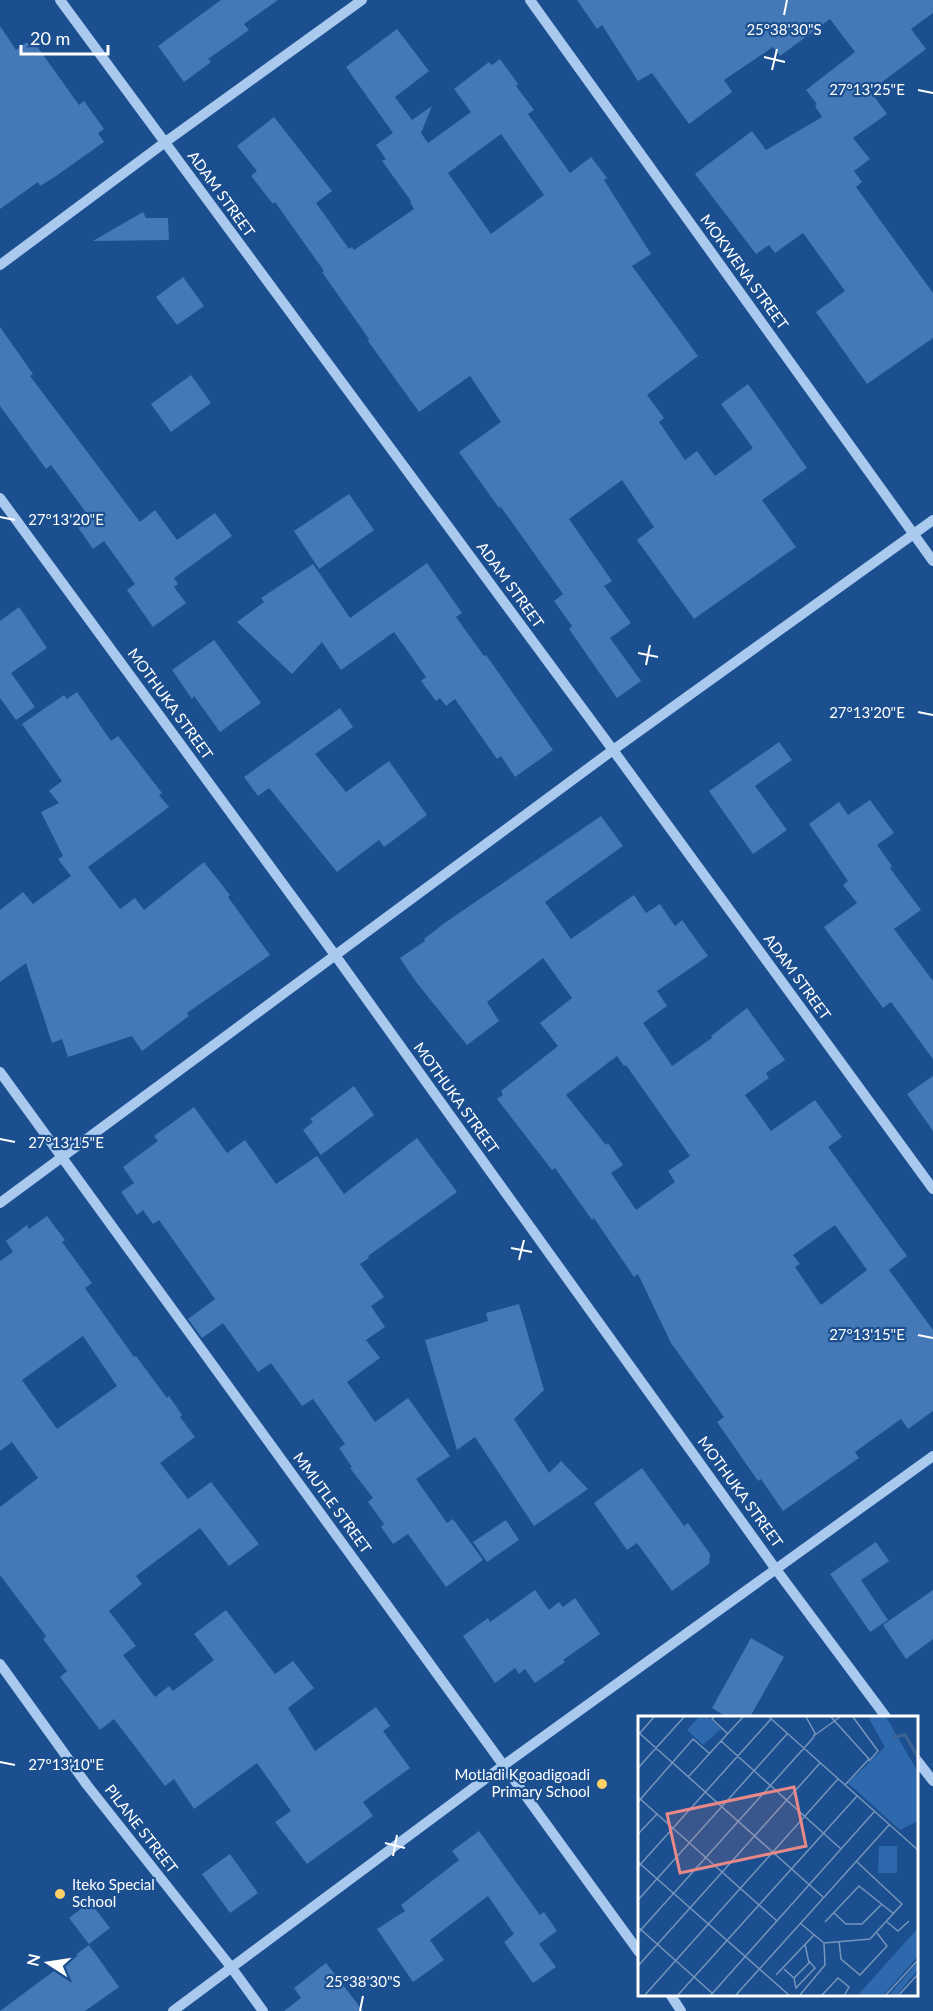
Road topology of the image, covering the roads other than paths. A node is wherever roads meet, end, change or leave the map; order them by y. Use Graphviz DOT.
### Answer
graph roads {
  1 [pos="60,0"];
  2 [pos="362,0"];
  3 [pos="530,0"];
  4 [pos="164,142"];
  5 [pos="0,265"];
  6 [pos="0,498"];
  7 [pos="933,520"];
  8 [pos="914,534"];
  9 [pos="933,561"];
  10 [pos="613,750"];
  11 [pos="335,954"];
  12 [pos="0,1072"];
  13 [pos="63,1157"];
  14 [pos="933,1189"];
  15 [pos="0,1203"];
  16 [pos="933,1456"];
  17 [pos="775,1568"];
  18 [pos="0,1664"];
  19 [pos="885,1716"];
  20 [pos="918,1762"];
  21 [pos="504,1765"];
  22 [pos="933,1781"];
  23 [pos="638,1951"];
  24 [pos="231,1967"];
  25 [pos="671,1996"];
  26 [pos="173,2011"];
  27 [pos="263,2011"];
  28 [pos="681,2011"];
  1 -- 4 [label="street, ADAM STREET"];
  2 -- 4 [label="street"];
  3 -- 8 [label="street, MOKWENA STREET"];
  4 -- 5 [label="street"];
  4 -- 10 [label="street, ADAM STREET"];
  6 -- 11 [label="street, MOTHUKA STREET"];
  7 -- 8 [label="street"];
  8 -- 9 [label="street, MOKWENA STREET"];
  8 -- 10 [label="street"];
  10 -- 11 [label="street"];
  10 -- 14 [label="street, ADAM STREET"];
  11 -- 13 [label="street"];
  11 -- 17 [label="street, MOTHUKA STREET"];
  12 -- 13 [label="street, MMUTLE STREET"];
  13 -- 15 [label="street"];
  13 -- 21 [label="street, MMUTLE STREET"];
  16 -- 17 [label="street"];
  17 -- 19 [label="street, MOTHUKA STREET"];
  17 -- 21 [label="street"];
  18 -- 24 [label="street, PILANE STREET"];
  20 -- 22 [label="street"];
  21 -- 23 [label="street, MMUTLE STREET"];
  21 -- 24 [label="street"];
  24 -- 26 [label="street"];
  24 -- 27 [label="street, PILANE STREET"];
  25 -- 28 [label="street"];
}
